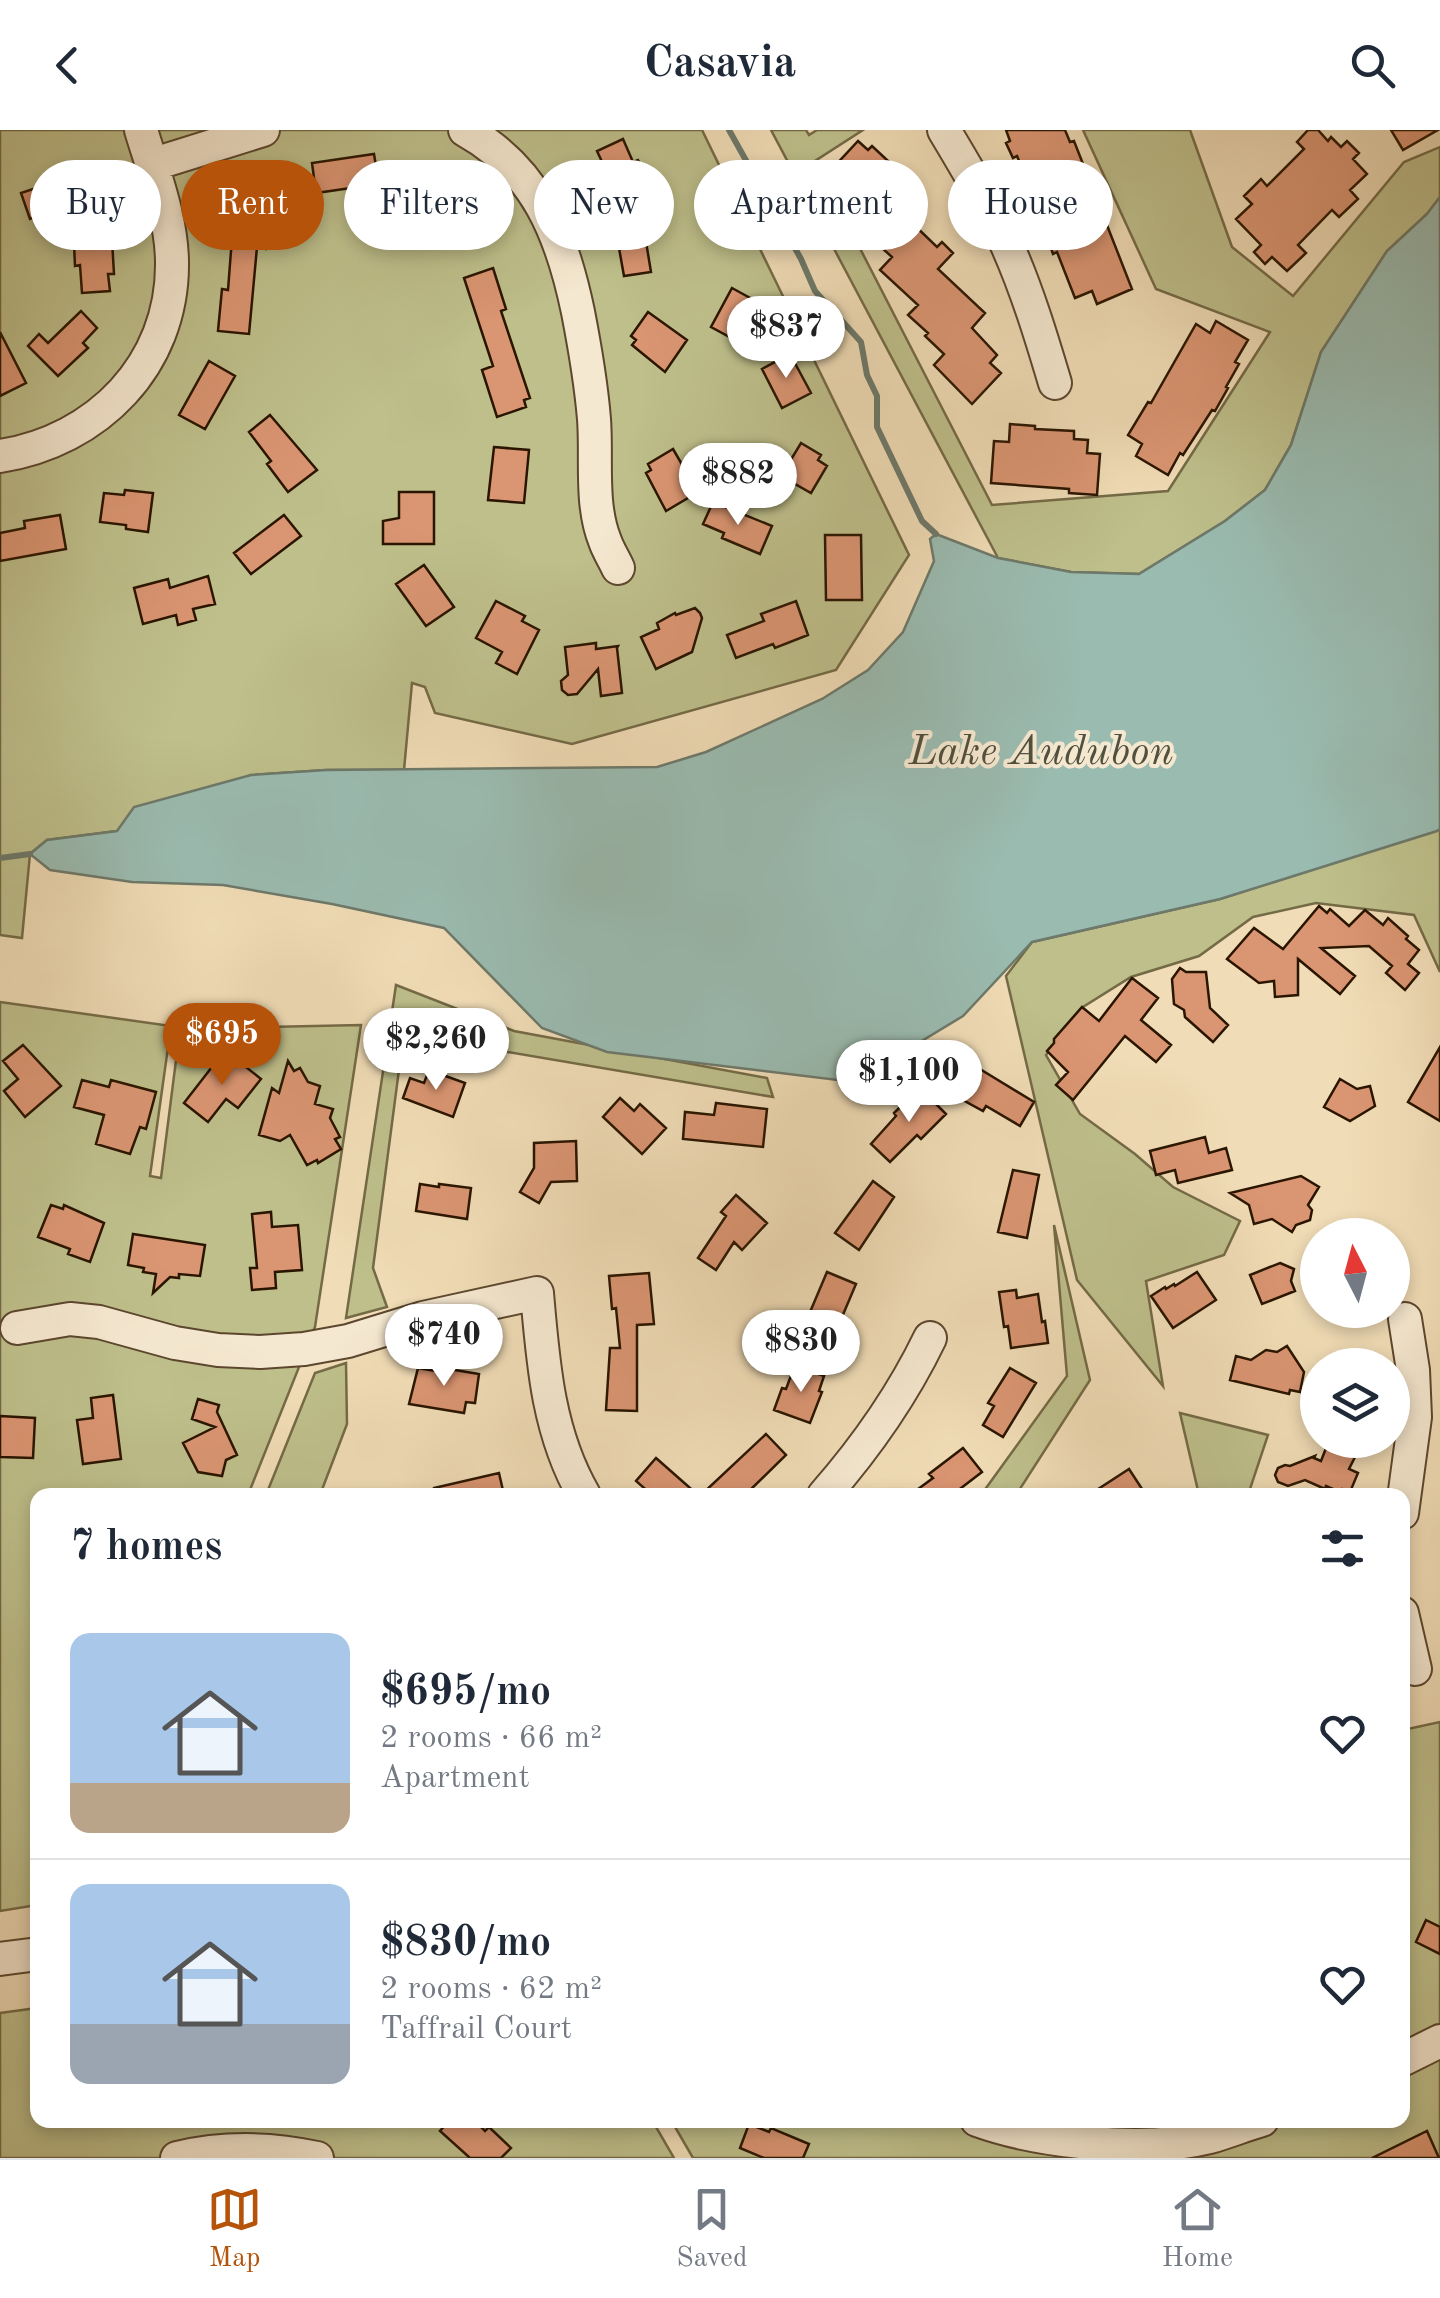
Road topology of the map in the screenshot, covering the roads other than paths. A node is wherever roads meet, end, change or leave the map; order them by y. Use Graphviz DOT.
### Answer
graph roads {
  1 [pos="141,130"];
  2 [pos="263,130"];
  3 [pos="465,130"];
  4 [pos="944,130"];
  5 [pos="151,160"];
  6 [pos="161,161"];
  7 [pos="161,199"];
  8 [pos="1055,383"];
  9 [pos="0,456"];
  10 [pos="618,568"];
  11 [pos="17,1328"];
  12 [pos="1406,1328"];
  13 [pos="930,1338"];
  14 [pos="580,1488"];
  15 [pos="830,1488"];
  16 [pos="1405,1488"];
  17 [pos="1410,1639"];
  18 [pos="1419,1668"];
  19 [pos="30,1955"];
  20 [pos="0,1959"];
  21 [pos="1440,2041"];
  22 [pos="1410,2056"];
  23 [pos="1015,2128"];
  24 [pos="1237,2128"];
  25 [pos="176,2158"];
  26 [pos="317,2158"];
  1 -- 5 [label="street"];
  2 -- 6 [label="street"];
  3 -- 10 [label="street"];
  4 -- 8 [label="street"];
  7 -- 9 [label="street"];
  11 -- 14 [label="street"];
  12 -- 16 [label="street"];
  13 -- 15 [label="street"];
  17 -- 18 [label="street"];
  19 -- 20 [label="street"];
  21 -- 22 [label="street"];
  23 -- 24 [label="street"];
  25 -- 26 [label="street"];
}
